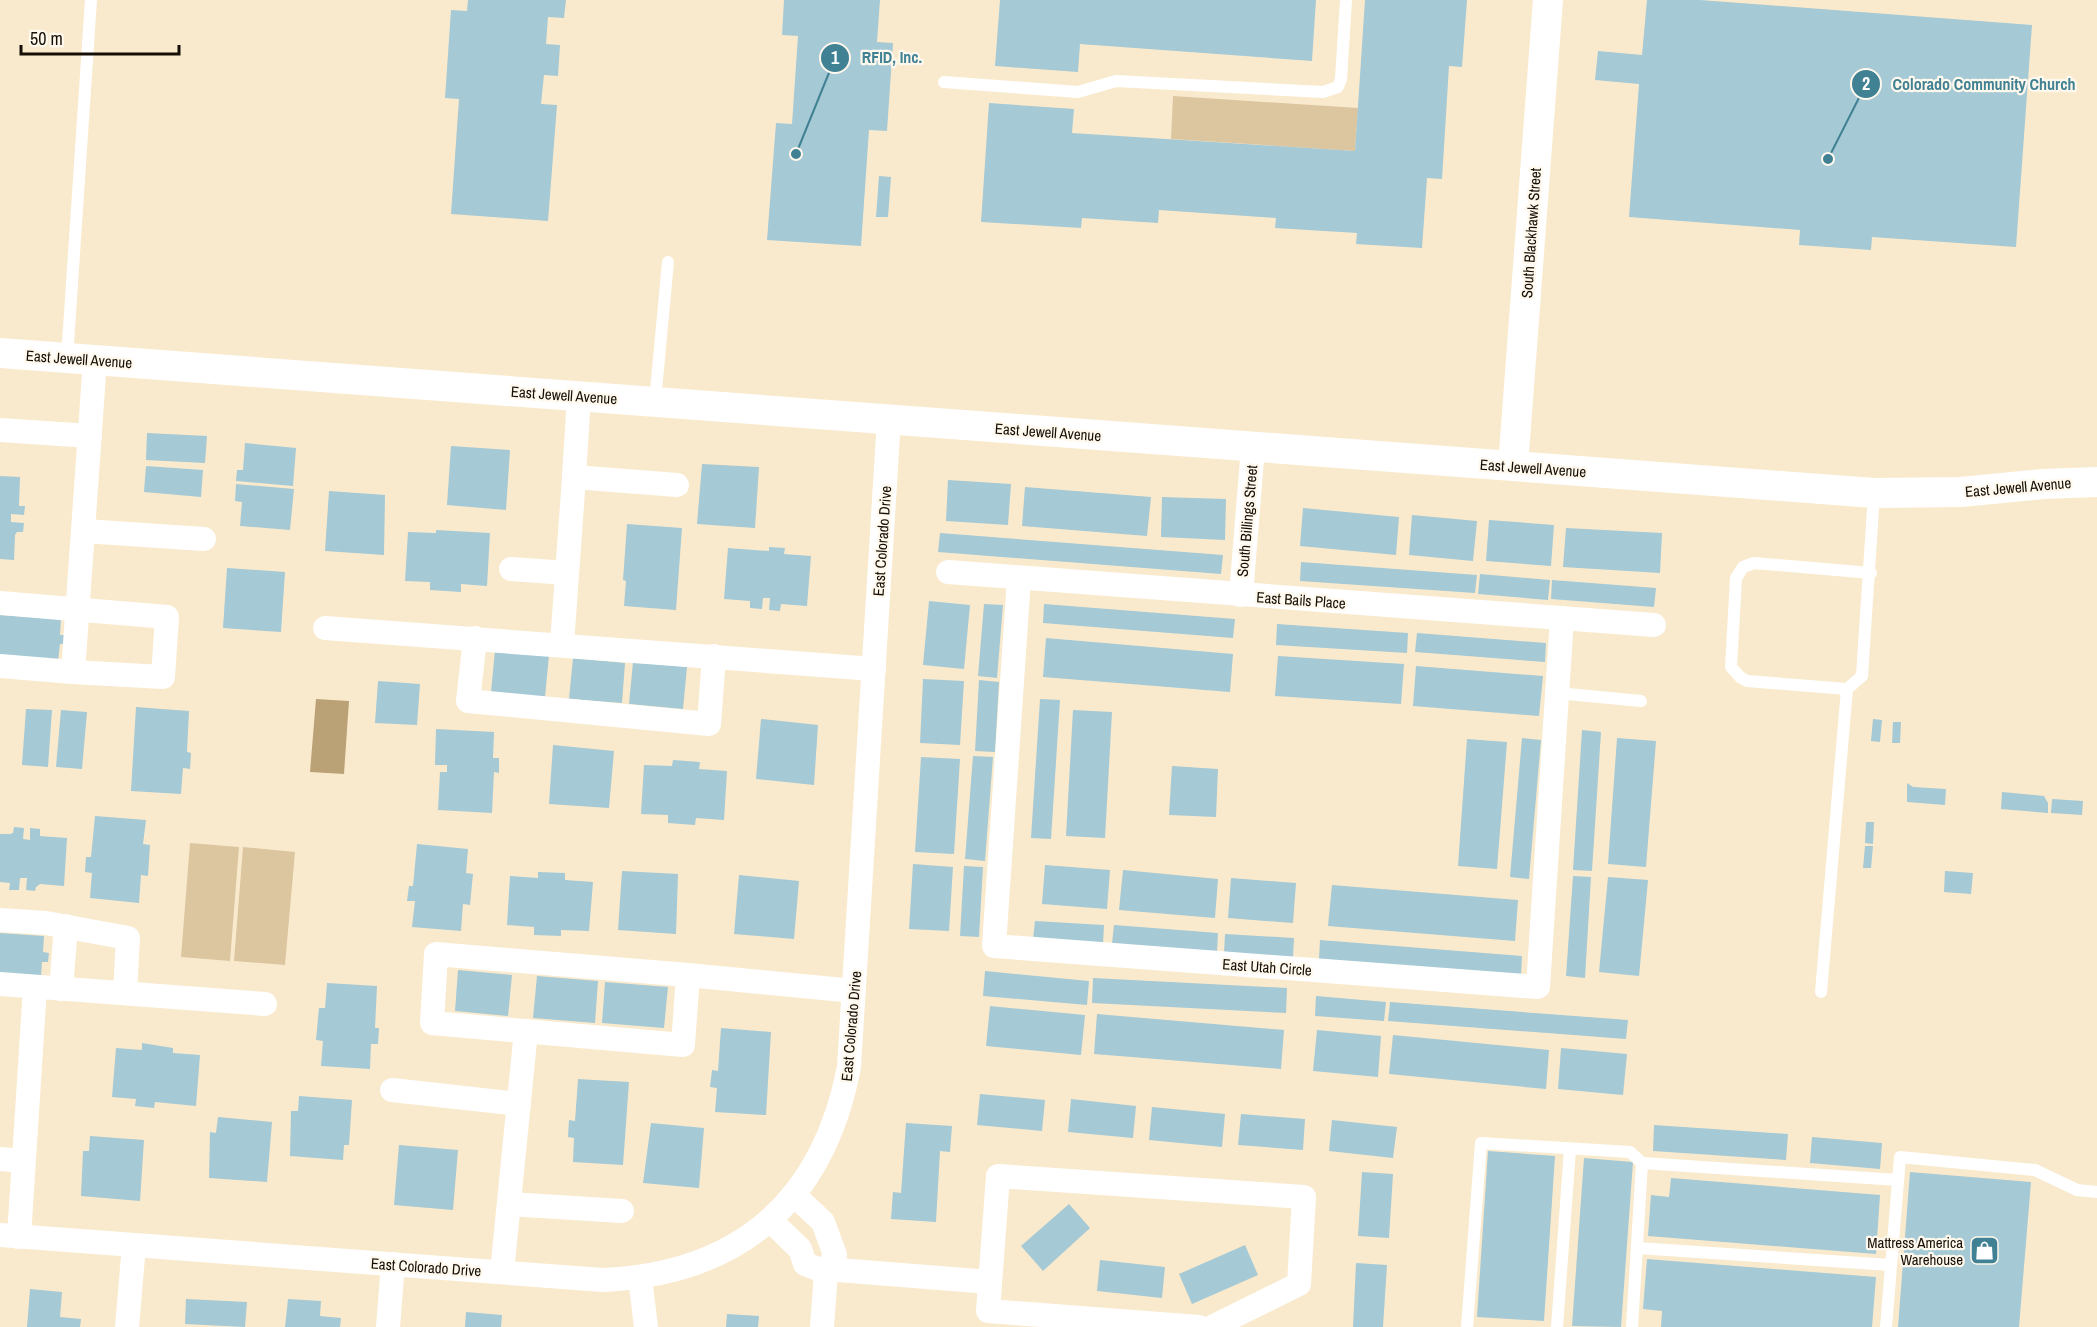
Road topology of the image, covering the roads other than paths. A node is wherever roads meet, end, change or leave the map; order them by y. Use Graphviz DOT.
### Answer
graph roads {
  1 [pos="91,0"];
  2 [pos="1346,0"];
  3 [pos="1548,0"];
  4 [pos="944,82"];
  5 [pos="668,262"];
  6 [pos="0,353"];
  7 [pos="81,359"];
  8 [pos="579,396"];
  9 [pos="655,402"];
  10 [pos="889,420"];
  11 [pos="0,430"];
  12 [pos="90,436"];
  13 [pos="1253,447"];
  14 [pos="1513,466"];
  15 [pos="574,477"];
  16 [pos="2097,482"];
  17 [pos="677,485"];
  18 [pos="1874,493"];
  19 [pos="84,531"];
  20 [pos="204,539"];
  21 [pos="511,569"];
  22 [pos="948,572"];
  23 [pos="567,573"];
  24 [pos="1871,573"];
  25 [pos="1019,579"];
  26 [pos="1241,595"];
  27 [pos="0,603"];
  28 [pos="79,609"];
  29 [pos="1562,618"];
  30 [pos="1654,625"];
  31 [pos="325,628"];
  32 [pos="475,638"];
  33 [pos="562,644"];
  34 [pos="714,656"];
  35 [pos="0,666"];
  36 [pos="874,669"];
  37 [pos="73,672"];
  38 [pos="1847,689"];
  39 [pos="1557,693"];
  40 [pos="1641,701"];
  41 [pos="0,920"];
  42 [pos="66,926"];
  43 [pos="688,975"];
  44 [pos="0,984"];
  45 [pos="35,987"];
  46 [pos="61,988"];
  47 [pos="854,991"];
  48 [pos="1821,992"];
  49 [pos="125,993"];
  50 [pos="265,1004"];
  51 [pos="526,1031"];
  52 [pos="392,1090"];
  53 [pos="519,1104"];
  54 [pos="1570,1149"];
  55 [pos="11,1160"];
  56 [pos="1642,1164"];
  57 [pos="1898,1180"];
  58 [pos="2097,1192"];
  59 [pos="794,1195"];
  60 [pos="509,1204"];
  61 [pos="622,1211"];
  62 [pos="770,1220"];
  63 [pos="10,1236"];
  64 [pos="134,1245"];
  65 [pos="1636,1248"];
  66 [pos="393,1264"];
  67 [pos="1891,1265"];
  68 [pos="502,1272"];
  69 [pos="826,1272"];
  70 [pos="640,1278"];
  71 [pos="990,1281"];
  72 [pos="128,1327"];
  73 [pos="388,1327"];
  74 [pos="646,1327"];
  75 [pos="822,1327"];
  76 [pos="1199,1327"];
  77 [pos="1212,1327"];
  78 [pos="1467,1327"];
  79 [pos="1557,1327"];
  80 [pos="1632,1327"];
  81 [pos="1886,1327"];
  1 -- 7 [label="lane"];
  2 -- 4 [label="lane"];
  3 -- 14 [label="street, South Blackhawk Street"];
  5 -- 9 [label="lane"];
  6 -- 7 [label="street, East Jewell Avenue"];
  7 -- 8 [label="street, East Jewell Avenue"];
  7 -- 12 [label="street"];
  8 -- 9 [label="street, East Jewell Avenue"];
  8 -- 15 [label="street"];
  9 -- 10 [label="street, East Jewell Avenue"];
  10 -- 13 [label="street, East Jewell Avenue"];
  10 -- 36 [label="street, East Colorado Drive"];
  11 -- 12 [label="street"];
  12 -- 19 [label="street"];
  13 -- 14 [label="street, East Jewell Avenue"];
  13 -- 26 [label="street, South Billings Street"];
  14 -- 18 [label="street, East Jewell Avenue"];
  15 -- 17 [label="street"];
  15 -- 23 [label="street"];
  16 -- 18 [label="street, East Jewell Avenue"];
  18 -- 24 [label="lane"];
  19 -- 20 [label="street"];
  19 -- 28 [label="street"];
  21 -- 23 [label="street"];
  22 -- 25 [label="street, East Bails Place"];
  23 -- 33 [label="street"];
  24 -- 38 [label="lane"];
  24 -- 38 [label="lane"];
  25 -- 26 [label="street, East Bails Place"];
  25 -- 39 [label="street, East Utah Circle"];
  26 -- 29 [label="street, East Bails Place"];
  27 -- 28 [label="street"];
  28 -- 37 [label="street"];
  28 -- 37 [label="street"];
  29 -- 30 [label="street, East Bails Place"];
  29 -- 39 [label="street, East Utah Circle"];
  31 -- 32 [label="street"];
  32 -- 33 [label="street"];
  32 -- 34 [label="street"];
  33 -- 34 [label="street"];
  34 -- 36 [label="street"];
  35 -- 37 [label="street"];
  36 -- 47 [label="street, East Colorado Drive"];
  38 -- 48 [label="lane"];
  39 -- 40 [label="lane"];
  41 -- 42 [label="street"];
  42 -- 46 [label="street"];
  42 -- 49 [label="street"];
  43 -- 47 [label="street"];
  43 -- 51 [label="street"];
  43 -- 51 [label="street"];
  44 -- 45 [label="street"];
  45 -- 46 [label="street"];
  45 -- 55 [label="street"];
  46 -- 49 [label="street"];
  47 -- 59 [label="street, East Colorado Drive"];
  49 -- 50 [label="street"];
  51 -- 53 [label="street"];
  52 -- 53 [label="street"];
  53 -- 60 [label="street"];
  54 -- 56 [label="lane"];
  54 -- 78 [label="lane"];
  54 -- 79 [label="lane"];
  55 -- 63 [label="street"];
  56 -- 57 [label="lane"];
  56 -- 65 [label="lane"];
  57 -- 58 [label="lane"];
  57 -- 67 [label="lane"];
  59 -- 62 [label="street, East Colorado Drive"];
  59 -- 69 [label="street"];
  60 -- 61 [label="street"];
  60 -- 68 [label="street"];
  62 -- 69 [label="street"];
  62 -- 70 [label="street, East Colorado Drive"];
  63 -- 64 [label="street, East Colorado Drive"];
  64 -- 66 [label="street, East Colorado Drive"];
  64 -- 72 [label="street"];
  65 -- 67 [label="lane"];
  65 -- 80 [label="lane"];
  66 -- 68 [label="street, East Colorado Drive"];
  66 -- 73 [label="street"];
  67 -- 81 [label="lane"];
  68 -- 70 [label="street, East Colorado Drive"];
  69 -- 71 [label="street"];
  69 -- 75 [label="street"];
  70 -- 74 [label="street"];
  71 -- 76 [label="street"];
  71 -- 77 [label="street"];
}
